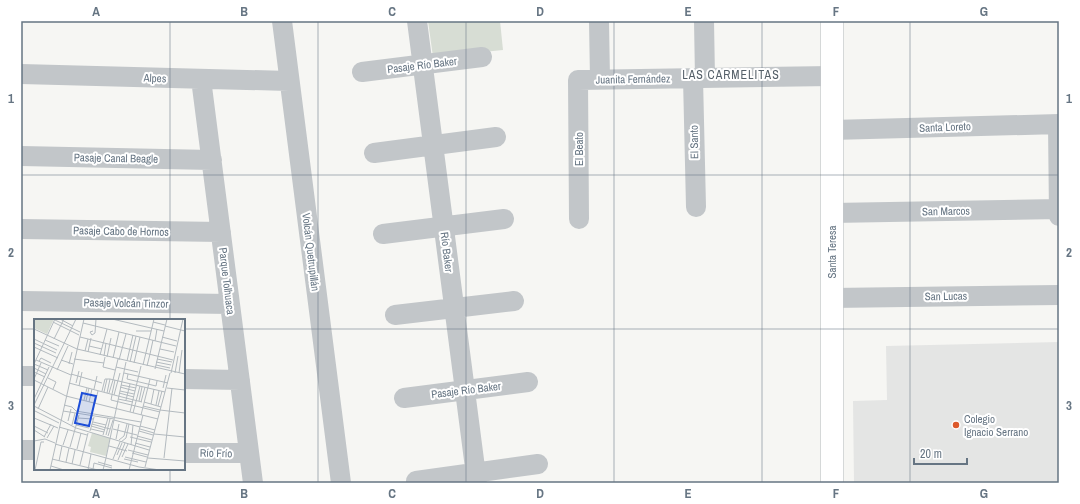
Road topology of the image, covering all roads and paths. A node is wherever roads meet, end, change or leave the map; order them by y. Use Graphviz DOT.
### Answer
graph roads {
  1 [pos="282,21"];
  2 [pos="417,21"];
  3 [pos="599,21"];
  4 [pos="704,21"];
  5 [pos="832,21"];
  6 [pos="482,57"];
  7 [pos="422,64"];
  8 [pos="362,72"];
  9 [pos="21,74"];
  10 [pos="832,76"];
  11 [pos="699,78"];
  12 [pos="201,79"];
  13 [pos="600,79"];
  14 [pos="578,80"];
  15 [pos="289,81"];
  16 [pos="1058,124"];
  17 [pos="832,130"];
  18 [pos="496,137"];
  19 [pos="433,145"];
  20 [pos="374,153"];
  21 [pos="21,156"];
  22 [pos="212,160"];
  23 [pos="696,207"];
  24 [pos="1059,209"];
  25 [pos="832,213"];
  26 [pos="1059,216"];
  27 [pos="504,219"];
  28 [pos="579,219"];
  29 [pos="444,227"];
  30 [pos="21,230"];
  31 [pos="221,232"];
  32 [pos="383,234"];
  33 [pos="1059,295"];
  34 [pos="832,298"];
  35 [pos="21,301"];
  36 [pos="514,301"];
  37 [pos="230,304"];
  38 [pos="454,308"];
  39 [pos="395,315"];
  40 [pos="21,376"];
  41 [pos="34,376"];
  42 [pos="185,379"];
  43 [pos="240,380"];
  44 [pos="528,382"];
  45 [pos="465,390"];
  46 [pos="404,398"];
  47 [pos="21,450"];
  48 [pos="34,450"];
  49 [pos="185,452"];
  50 [pos="249,453"];
  51 [pos="538,464"];
  52 [pos="476,478"];
  53 [pos="416,481"];
  54 [pos="253,483"];
  55 [pos="341,483"];
  56 [pos="832,483"];
  1 -- 15 [label="street, Volcán Quetrupillán"];
  2 -- 7 [label="street, Río Baker"];
  3 -- 13 [label="street"];
  4 -- 11 [label="street, El Santo"];
  5 -- 10 [label="street, Santa Teresa"];
  6 -- 7 [label="street, Pasaje Río Baker"];
  7 -- 8 [label="street, Pasaje Río Baker"];
  7 -- 19 [label="street, Río Baker"];
  9 -- 12 [label="street, Alpes"];
  10 -- 11 [label="street, Juanita Fernández"];
  10 -- 17 [label="street, Santa Teresa"];
  11 -- 13 [label="street, Juanita Fernández"];
  11 -- 23 [label="street, El Santo"];
  12 -- 15 [label="street, Alpes"];
  12 -- 22 [label="street, Parque Tolhuaca"];
  13 -- 14 [label="street, Juanita Fernández"];
  14 -- 28 [label="street, El Beato"];
  15 -- 55 [label="street, Volcán Quetrupillán"];
  16 -- 17 [label="street, Santa Loreto"];
  16 -- 24 [label="street"];
  17 -- 25 [label="street, Santa Teresa"];
  18 -- 19 [label="street"];
  19 -- 20 [label="street"];
  19 -- 29 [label="street, Río Baker"];
  21 -- 22 [label="street, Pasaje Canal Beagle"];
  22 -- 31 [label="street, Parque Tolhuaca"];
  24 -- 25 [label="street, San Marcos"];
  24 -- 26 [label="street"];
  25 -- 34 [label="street, Santa Teresa"];
  27 -- 29 [label="street"];
  29 -- 32 [label="street"];
  29 -- 38 [label="street, Río Baker"];
  30 -- 31 [label="street, Pasaje Cabo de Hornos"];
  31 -- 37 [label="street, Parque Tolhuaca"];
  33 -- 34 [label="street, San Lucas"];
  34 -- 56 [label="street, Santa Teresa"];
  35 -- 37 [label="street, Pasaje Volcán Tinzor"];
  36 -- 38 [label="street"];
  37 -- 43 [label="street, Parque Tolhuaca"];
  38 -- 39 [label="street"];
  38 -- 45 [label="street, Río Baker"];
  40 -- 41 [label="street"];
  42 -- 43 [label="street"];
  43 -- 50 [label="street, Parque Tolhuaca"];
  44 -- 45 [label="street, Pasaje Río Baker"];
  45 -- 46 [label="street, Pasaje Río Baker"];
  45 -- 52 [label="street, Río Baker"];
  47 -- 48 [label="street"];
  49 -- 50 [label="street, Río Frío"];
  50 -- 54 [label="street, Parque Tolhuaca"];
  51 -- 52 [label="street"];
  52 -- 53 [label="street"];
}
